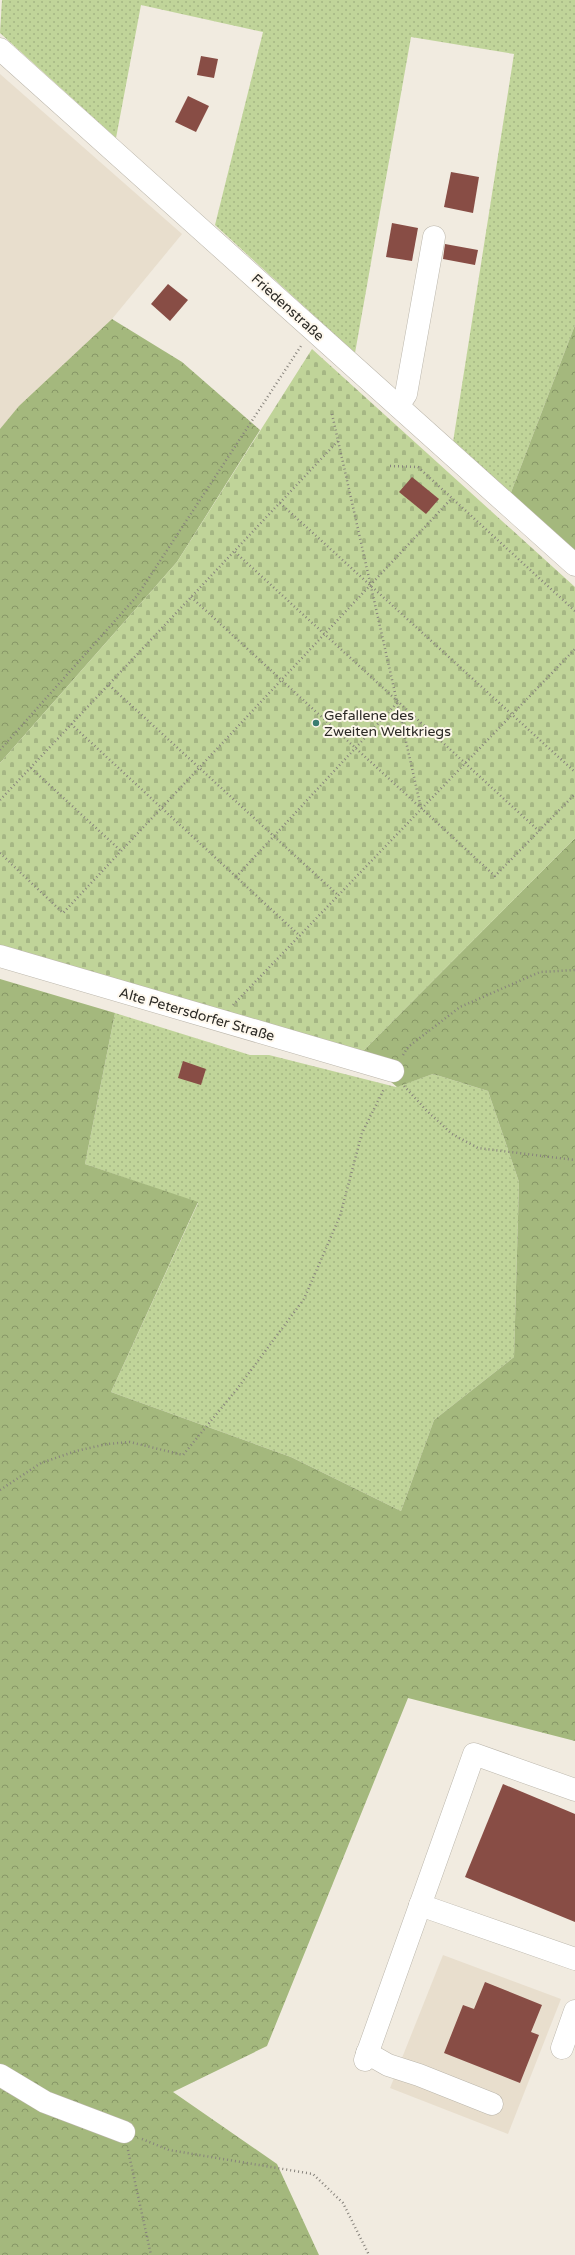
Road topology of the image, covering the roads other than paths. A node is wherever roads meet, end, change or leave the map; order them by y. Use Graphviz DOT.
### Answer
graph roads {
  1 [pos="0,49"];
  2 [pos="434,237"];
  3 [pos="398,406"];
  4 [pos="575,565"];
  5 [pos="0,956"];
  6 [pos="393,1071"];
  7 [pos="575,1790"];
  8 [pos="420,1905"];
  9 [pos="575,1959"];
  10 [pos="575,2011"];
  11 [pos="562,2048"];
  12 [pos="0,2074"];
  13 [pos="492,2104"];
  14 [pos="124,2132"];
  1 -- 3 [label="street, Friedenstraße"];
  2 -- 3 [label="street"];
  3 -- 4 [label="street, Friedenstraße"];
  5 -- 6 [label="street, Alte Petersdorfer Straße"];
  7 -- 8 [label="street"];
  8 -- 9 [label="street"];
  8 -- 13 [label="street"];
  10 -- 11 [label="street"];
  12 -- 14 [label="street"];
}
